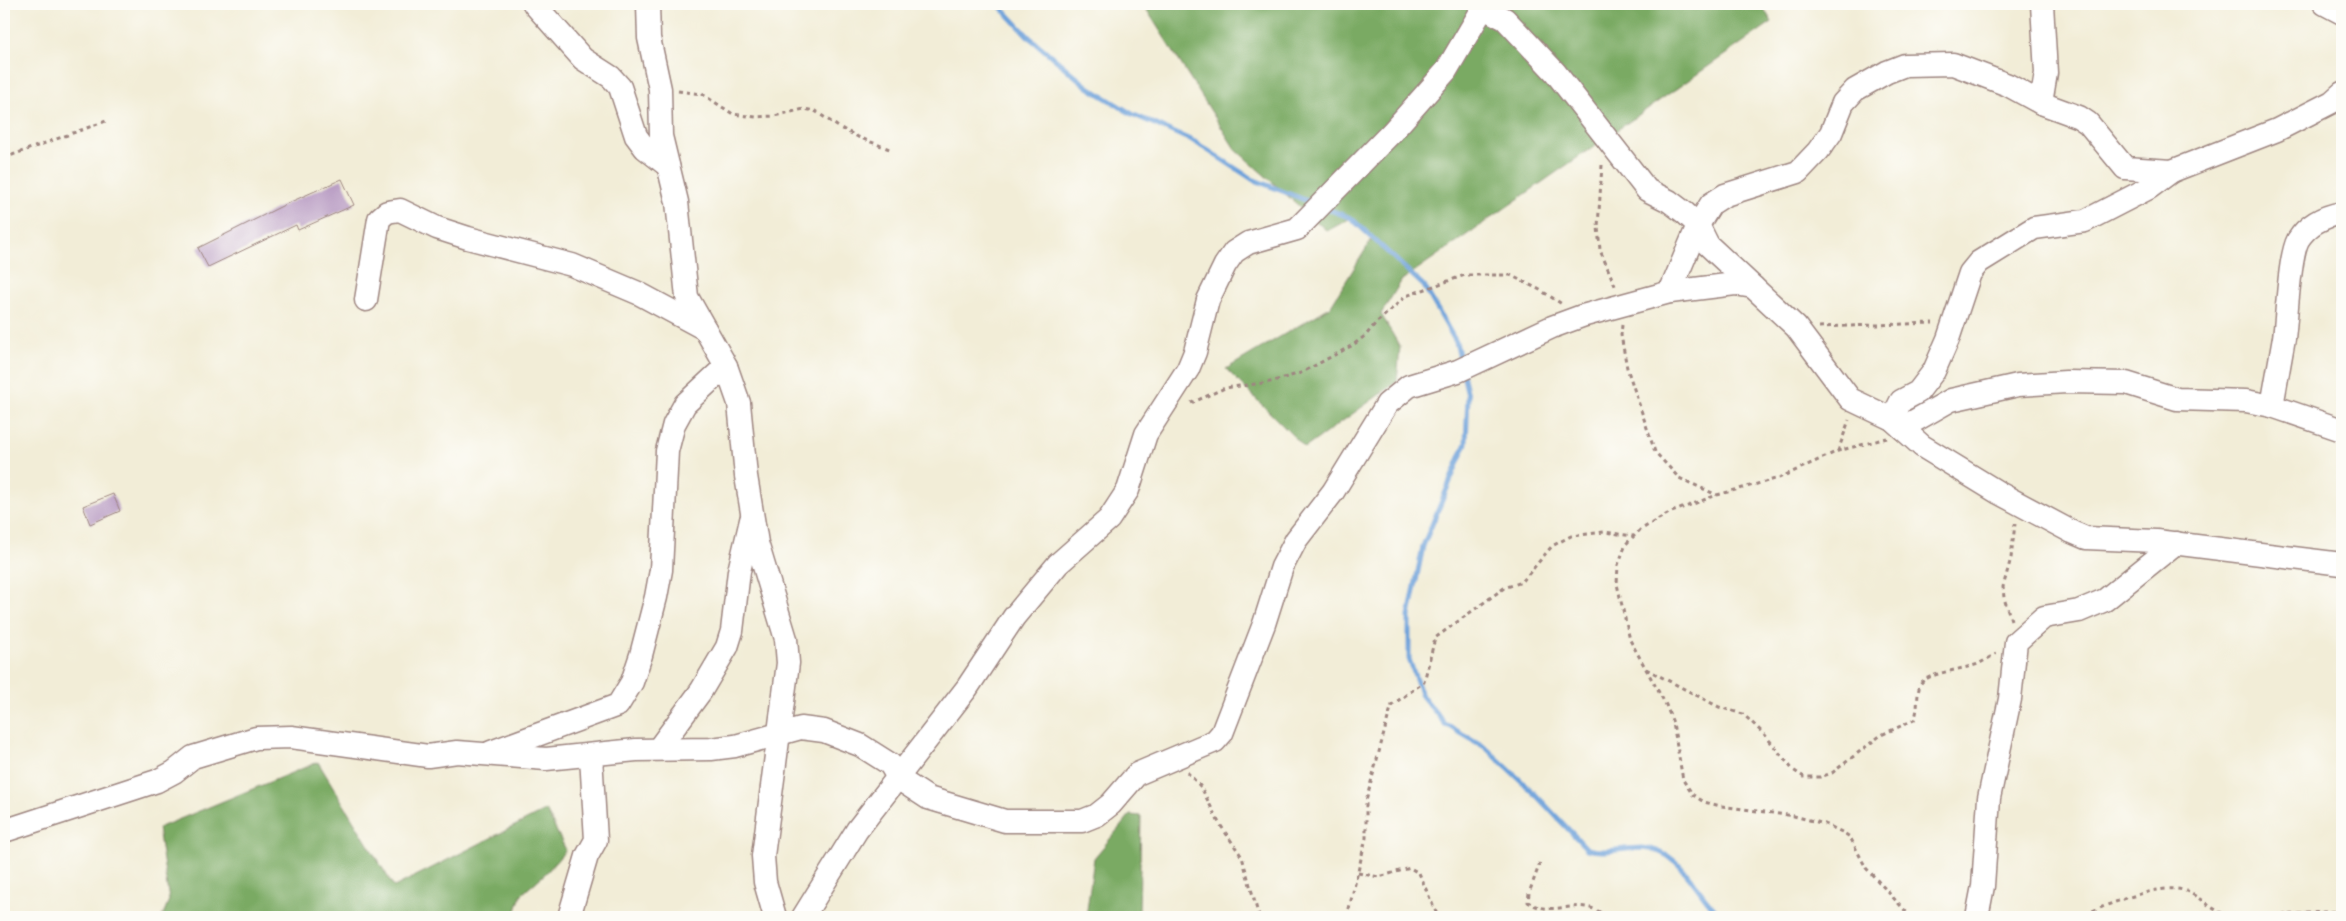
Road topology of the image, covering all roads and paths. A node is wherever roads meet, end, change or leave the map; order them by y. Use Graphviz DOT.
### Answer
graph roads {
  1 [pos="534,4"];
  2 [pos="648,4"];
  3 [pos="2042,4"];
  4 [pos="2325,4"];
  5 [pos="1485,5"];
  6 [pos="2342,13"];
  7 [pos="660,89"];
  8 [pos="2342,93"];
  9 [pos="2041,103"];
  10 [pos="106,121"];
  11 [pos="892,150"];
  12 [pos="4,158"];
  13 [pos="668,166"];
  14 [pos="2172,171"];
  15 [pos="2342,213"];
  16 [pos="1698,225"];
  17 [pos="1753,286"];
  18 [pos="1670,292"];
  19 [pos="366,300"];
  20 [pos="1582,316"];
  21 [pos="1954,323"];
  22 [pos="1796,327"];
  23 [pos="705,329"];
  24 [pos="726,366"];
  25 [pos="1850,399"];
  26 [pos="1187,405"];
  27 [pos="2272,406"];
  28 [pos="1897,424"];
  29 [pos="2342,430"];
  30 [pos="1838,451"];
  31 [pos="2013,501"];
  32 [pos="752,514"];
  33 [pos="1634,536"];
  34 [pos="2176,543"];
  35 [pos="2342,564"];
  36 [pos="2016,642"];
  37 [pos="1645,669"];
  38 [pos="780,734"];
  39 [pos="659,748"];
  40 [pos="483,754"];
  41 [pos="592,756"];
  42 [pos="1170,760"];
  43 [pos="898,779"];
  44 [pos="4,831"];
  45 [pos="1540,863"];
  46 [pos="1358,873"];
  47 [pos="2342,911"];
  48 [pos="569,917"];
  49 [pos="774,917"];
  50 [pos="802,917"];
  51 [pos="1259,917"];
  52 [pos="1347,917"];
  53 [pos="1438,917"];
  54 [pos="1605,917"];
  55 [pos="1911,917"];
  56 [pos="1977,917"];
  57 [pos="2078,917"];
  58 [pos="2234,917"];
  59 [pos="2250,917"];
  1 -- 13 [label="street"];
  2 -- 7 [label="street"];
  3 -- 9 [label="street"];
  4 -- 6 [label="street"];
  5 -- 16 [label="street"];
  5 -- 43 [label="street"];
  7 -- 11 [label="path"];
  7 -- 13 [label="street"];
  8 -- 14 [label="street"];
  9 -- 14 [label="street"];
  9 -- 16 [label="street"];
  10 -- 12 [label="path"];
  13 -- 23 [label="street"];
  14 -- 21 [label="street"];
  15 -- 27 [label="street"];
  16 -- 17 [label="street"];
  16 -- 18 [label="street"];
  17 -- 18 [label="street"];
  17 -- 22 [label="street"];
  18 -- 20 [label="street"];
  19 -- 23 [label="street"];
  20 -- 26 [label="path"];
  20 -- 42 [label="street"];
  21 -- 22 [label="path"];
  21 -- 28 [label="street"];
  22 -- 25 [label="street"];
  23 -- 24 [label="street"];
  24 -- 32 [label="street"];
  24 -- 40 [label="street"];
  25 -- 28 [label="street"];
  25 -- 30 [label="path"];
  27 -- 28 [label="street"];
  27 -- 29 [label="street"];
  28 -- 30 [label="path"];
  28 -- 31 [label="street"];
  30 -- 33 [label="path"];
  31 -- 34 [label="street"];
  31 -- 36 [label="path"];
  32 -- 38 [label="street"];
  32 -- 39 [label="street"];
  33 -- 37 [label="path"];
  33 -- 46 [label="path"];
  34 -- 35 [label="street"];
  34 -- 36 [label="street"];
  36 -- 37 [label="path"];
  36 -- 56 [label="street"];
  37 -- 55 [label="path"];
  38 -- 39 [label="street"];
  38 -- 43 [label="street"];
  38 -- 49 [label="street"];
  39 -- 41 [label="street"];
  40 -- 41 [label="street"];
  40 -- 44 [label="street"];
  41 -- 48 [label="street"];
  42 -- 43 [label="street"];
  42 -- 51 [label="path"];
  43 -- 50 [label="street"];
  45 -- 54 [label="path"];
  46 -- 52 [label="path"];
  46 -- 53 [label="path"];
  47 -- 59 [label="path"];
  57 -- 58 [label="path"];
}
